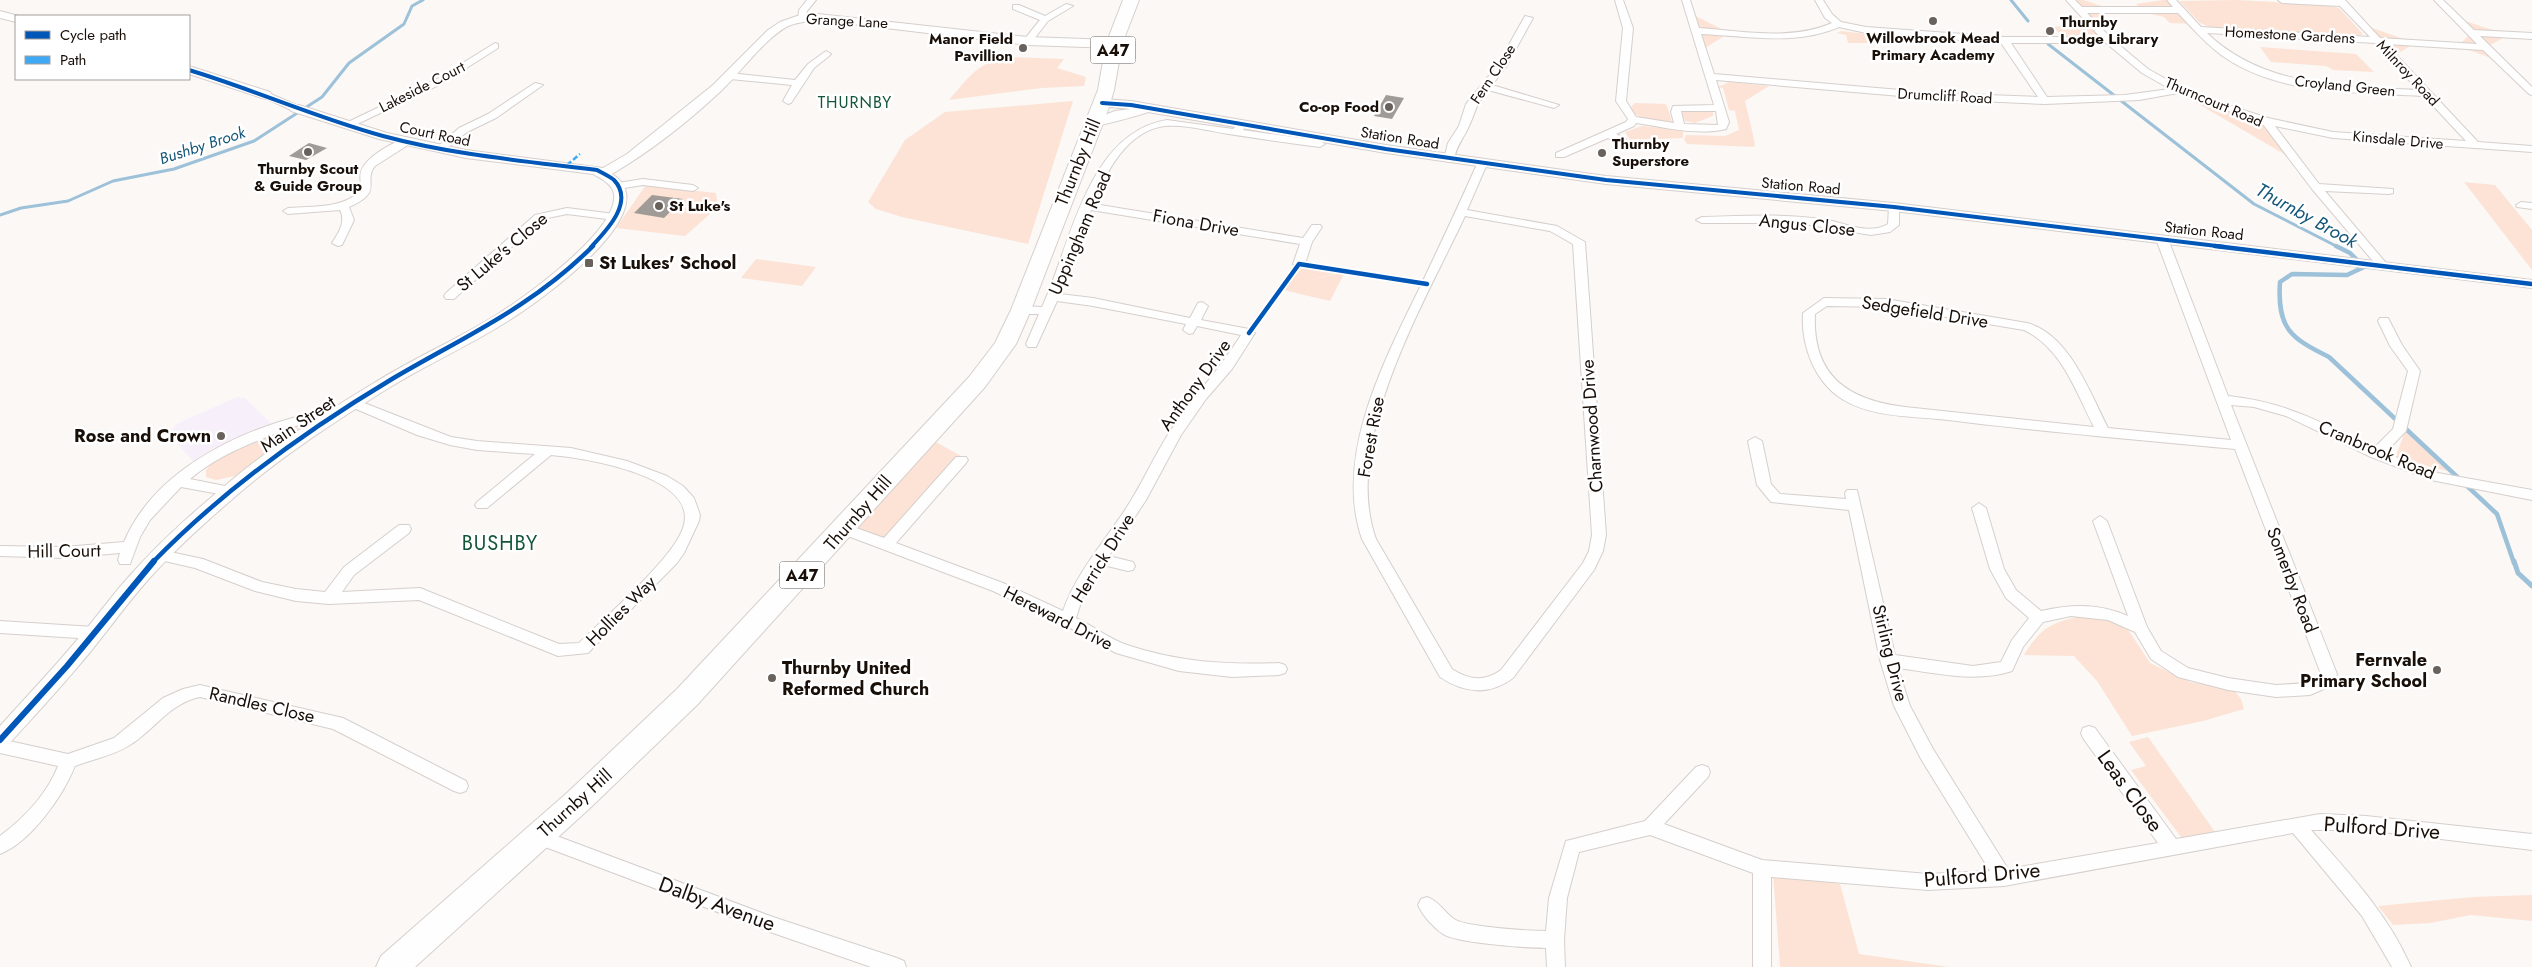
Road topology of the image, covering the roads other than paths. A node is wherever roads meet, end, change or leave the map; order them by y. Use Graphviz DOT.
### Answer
graph roads {
  1 [pos="812,0"];
  2 [pos="1131,0"];
  3 [pos="1619,0"];
  4 [pos="1686,0"];
  5 [pos="1819,0"];
  6 [pos="2070,0"];
  7 [pos="2171,0"];
  8 [pos="2282,0"];
  9 [pos="2438,0"];
  10 [pos="2342,2"];
  11 [pos="1068,6"];
  12 [pos="1016,7"];
  13 [pos="2078,10"];
  14 [pos="2180,10"];
  15 [pos="0,14"];
  16 [pos="801,18"];
  17 [pos="15,19"];
  18 [pos="1045,19"];
  19 [pos="1838,24"];
  20 [pos="1539,26"];
  21 [pos="2201,30"];
  22 [pos="1695,31"];
  23 [pos="2472,33"];
  24 [pos="2532,36"];
  25 [pos="1028,40"];
  26 [pos="2004,40"];
  27 [pos="2108,40"];
  28 [pos="2378,40"];
  29 [pos="1114,44"];
  30 [pos="495,46"];
  31 [pos="2486,47"];
  32 [pos="826,54"];
  33 [pos="190,70"];
  34 [pos="730,76"];
  35 [pos="1710,78"];
  36 [pos="798,83"];
  37 [pos="538,85"];
  38 [pos="1485,86"];
  39 [pos="2179,90"];
  40 [pos="2532,92"];
  41 [pos="2428,93"];
  42 [pos="266,95"];
  43 [pos="788,101"];
  44 [pos="2045,101"];
  45 [pos="1554,105"];
  46 [pos="295,108"];
  47 [pos="1720,108"];
  48 [pos="1170,111"];
  49 [pos="1098,113"];
  50 [pos="1633,120"];
  51 [pos="2266,121"];
  52 [pos="347,125"];
  53 [pos="1680,126"];
  54 [pos="1239,128"];
  55 [pos="1140,132"];
  56 [pos="1608,134"];
  57 [pos="407,141"];
  58 [pos="1622,141"];
  59 [pos="1320,144"];
  60 [pos="2476,146"];
  61 [pos="441,148"];
  62 [pos="2532,149"];
  63 [pos="1560,155"];
  64 [pos="1449,159"];
  65 [pos="1482,164"];
  66 [pos="604,172"];
  67 [pos="618,186"];
  68 [pos="2316,187"];
  69 [pos="693,188"];
  70 [pos="2389,191"];
  71 [pos="343,206"];
  72 [pos="1087,206"];
  73 [pos="1894,207"];
  74 [pos="288,211"];
  75 [pos="1462,212"];
  76 [pos="615,217"];
  77 [pos="1702,220"];
  78 [pos="1316,227"];
  79 [pos="2162,239"];
  80 [pos="1306,242"];
  81 [pos="338,243"];
  82 [pos="1299,264"];
  83 [pos="2382,265"];
  84 [pos="2532,284"];
  85 [pos="450,296"];
  86 [pos="1053,297"];
  87 [pos="1202,306"];
  88 [pos="1021,310"];
  89 [pos="1047,311"];
  90 [pos="2384,321"];
  91 [pos="1191,326"];
  92 [pos="1032,344"];
  93 [pos="2223,400"];
  94 [pos="354,403"];
  95 [pos="296,421"];
  96 [pos="2102,432"];
  97 [pos="1755,441"];
  98 [pos="2240,446"];
  99 [pos="549,450"];
  100 [pos="2376,454"];
  101 [pos="961,460"];
  102 [pos="178,482"];
  103 [pos="230,491"];
  104 [pos="2532,495"];
  105 [pos="1141,497"];
  106 [pos="482,505"];
  107 [pos="1979,508"];
  108 [pos="2100,521"];
  109 [pos="404,529"];
  110 [pos="845,529"];
  111 [pos="887,544"];
  112 [pos="0,551"];
  113 [pos="161,555"];
  114 [pos="1100,558"];
  115 [pos="1128,566"];
  116 [pos="329,598"];
  117 [pos="2038,617"];
  118 [pos="1068,620"];
  119 [pos="0,627"];
  120 [pos="2140,628"];
  121 [pos="94,633"];
  122 [pos="1888,660"];
  123 [pos="1278,668"];
  124 [pos="1481,686"];
  125 [pos="2089,733"];
  126 [pos="0,740"];
  127 [pos="0,746"];
  128 [pos="68,761"];
  129 [pos="1702,772"];
  130 [pos="460,786"];
  131 [pos="2296,825"];
  132 [pos="1650,827"];
  133 [pos="538,837"];
  134 [pos="2532,842"];
  135 [pos="0,846"];
  136 [pos="2172,848"];
  137 [pos="1762,868"];
  138 [pos="2004,878"];
  139 [pos="1427,905"];
  140 [pos="1555,940"];
  141 [pos="869,963"];
  142 [pos="392,967"];
  143 [pos="897,967"];
  144 [pos="1556,967"];
  145 [pos="1762,967"];
  146 [pos="2402,967"];
  1 -- 16 [label="street"];
  2 -- 29 [label="highway, Thurnby Hill / A47"];
  3 -- 50 [label="street"];
  4 -- 22 [label="street"];
  5 -- 19 [label="street"];
  6 -- 13 [label="street, Thurncourt Road"];
  7 -- 14 [label="street, Croyland Green"];
  8 -- 10 [label="street, Homestone Gardens"];
  9 -- 23 [label="street"];
  10 -- 28 [label="street, Milnroy Road"];
  11 -- 18 [label="street"];
  12 -- 18 [label="street"];
  13 -- 14 [label="street"];
  13 -- 27 [label="street, Thurncourt Road"];
  14 -- 21 [label="street, Croyland Green"];
  15 -- 17 [label="street"];
  16 -- 25 [label="street, Grange Lane"];
  16 -- 34 [label="street, Grange Lane"];
  18 -- 25 [label="street"];
  19 -- 22 [label="street"];
  19 -- 26 [label="street"];
  20 -- 38 [label="street, Fern Close"];
  21 -- 28 [label="street, Homestone Gardens"];
  21 -- 41 [label="street, Croyland Green"];
  22 -- 35 [label="street"];
  23 -- 24 [label="street"];
  23 -- 31 [label="street"];
  25 -- 29 [label="street, Grange Lane"];
  26 -- 27 [label="street"];
  26 -- 44 [label="street"];
  27 -- 39 [label="street, Thurncourt Road"];
  28 -- 31 [label="street, Homestone Gardens"];
  28 -- 41 [label="street, Milnroy Road"];
  29 -- 49 [label="highway, Thurnby Hill / A47"];
  30 -- 52 [label="street, Lakeside Court"];
  31 -- 40 [label="street"];
  32 -- 36 [label="street"];
  33 -- 42 [label="street"];
  34 -- 36 [label="street"];
  34 -- 66 [label="street, Grange Lane"];
  35 -- 44 [label="street, Drumcliff Road"];
  35 -- 47 [label="street"];
  36 -- 43 [label="street"];
  37 -- 61 [label="street"];
  38 -- 45 [label="street"];
  38 -- 64 [label="street, Fern Close"];
  39 -- 44 [label="street, Drumcliff Road"];
  39 -- 51 [label="street, Thurncourt Road"];
  41 -- 60 [label="street, Milnroy Road"];
  42 -- 46 [label="street, Court Road"];
  46 -- 52 [label="street, Court Road"];
  47 -- 53 [label="street"];
  47 -- 53 [label="street"];
  48 -- 49 [label="street, Station Road"];
  48 -- 49 [label="street, Station Road"];
  48 -- 54 [label="street, Station Road"];
  49 -- 88 [label="highway, Thurnby Hill / A47"];
  50 -- 53 [label="street"];
  50 -- 56 [label="street"];
  51 -- 60 [label="street, Kinsdale Drive"];
  51 -- 68 [label="street, Thurncourt Road"];
  52 -- 57 [label="street, Court Road"];
  54 -- 55 [label="street, Station Road"];
  54 -- 59 [label="street, Station Road"];
  54 -- 64 [label="street, Station Road"];
  55 -- 72 [label="street, Uppingham Road"];
  56 -- 58 [label="street"];
  56 -- 63 [label="street"];
  57 -- 61 [label="street, Court Road"];
  57 -- 71 [label="street"];
  60 -- 62 [label="street, Kinsdale Drive"];
  61 -- 66 [label="street, Court Road"];
  64 -- 65 [label="street, Station Road"];
  65 -- 73 [label="street, Station Road"];
  65 -- 75 [label="street, Forest Rise"];
  66 -- 67 [label="street"];
  67 -- 69 [label="street"];
  67 -- 76 [label="street, Main Street"];
  68 -- 70 [label="street"];
  68 -- 83 [label="street, Thurncourt Road"];
  71 -- 74 [label="street"];
  71 -- 81 [label="street"];
  72 -- 80 [label="street, Fiona Drive"];
  72 -- 86 [label="street, Uppingham Road"];
  73 -- 77 [label="street, Angus Close"];
  73 -- 79 [label="street, Station Road"];
  75 -- 124 [label="street, Forest Rise"];
  75 -- 124 [label="street, Charnwood Drive"];
  76 -- 85 [label="street, St Luke's Close"];
  76 -- 94 [label="street, Main Street"];
  78 -- 80 [label="street"];
  79 -- 83 [label="street, Station Road"];
  79 -- 93 [label="street, Somerby Road"];
  80 -- 82 [label="street"];
  83 -- 84 [label="street, Station Road"];
  86 -- 89 [label="street, Uppingham Road"];
  86 -- 91 [label="street, Anthony Drive"];
  87 -- 91 [label="street"];
  88 -- 89 [label="street"];
  88 -- 110 [label="highway, Thurnby Hill / A47"];
  89 -- 92 [label="street, Uppingham Road"];
  90 -- 100 [label="street"];
  91 -- 105 [label="street, Anthony Drive"];
  93 -- 98 [label="street, Somerby Road"];
  93 -- 100 [label="street, Cranbrook Road"];
  94 -- 99 [label="street, Hollies Way"];
  94 -- 103 [label="street, Main Street"];
  95 -- 102 [label="street, Main Street"];
  96 -- 96 [label="street, Sedgefield Drive"];
  96 -- 98 [label="street, Sedgefield Drive"];
  97 -- 122 [label="street, Stirling Drive"];
  98 -- 120 [label="street, Somerby Road"];
  99 -- 106 [label="street"];
  99 -- 116 [label="street, Hollies Way"];
  100 -- 104 [label="street, Cranbrook Road"];
  101 -- 111 [label="street"];
  102 -- 103 [label="street"];
  102 -- 112 [label="street, Hill Court"];
  103 -- 113 [label="street, Main Street"];
  105 -- 114 [label="street, Herrick Drive"];
  107 -- 117 [label="street"];
  108 -- 120 [label="street, Somerby Road"];
  109 -- 116 [label="street"];
  110 -- 111 [label="street, Hereward Drive"];
  110 -- 133 [label="highway, Thurnby Hill / A47"];
  111 -- 118 [label="street, Hereward Drive"];
  113 -- 116 [label="street, Hollies Way"];
  113 -- 121 [label="street, Main Street"];
  114 -- 115 [label="street"];
  114 -- 118 [label="street, Herrick Drive"];
  117 -- 120 [label="street"];
  117 -- 122 [label="street"];
  118 -- 123 [label="street, Hereward Drive"];
  119 -- 121 [label="street"];
  121 -- 126 [label="street, Main Street"];
  122 -- 138 [label="street, Stirling Drive"];
  125 -- 136 [label="street, Leas Close"];
  127 -- 128 [label="street"];
  128 -- 130 [label="street, Randles Close"];
  128 -- 135 [label="street"];
  129 -- 132 [label="street"];
  131 -- 134 [label="street, Pulford Drive"];
  131 -- 136 [label="street, Pulford Drive"];
  131 -- 146 [label="street"];
  132 -- 137 [label="street, Pulford Drive"];
  132 -- 140 [label="street"];
  133 -- 141 [label="street, Dalby Avenue"];
  133 -- 142 [label="highway, Thurnby Hill / A47"];
  136 -- 138 [label="street, Pulford Drive"];
  137 -- 138 [label="street, Pulford Drive"];
  137 -- 145 [label="street"];
  139 -- 140 [label="street"];
  140 -- 144 [label="street"];
  141 -- 143 [label="street, Dalby Avenue"];
}
